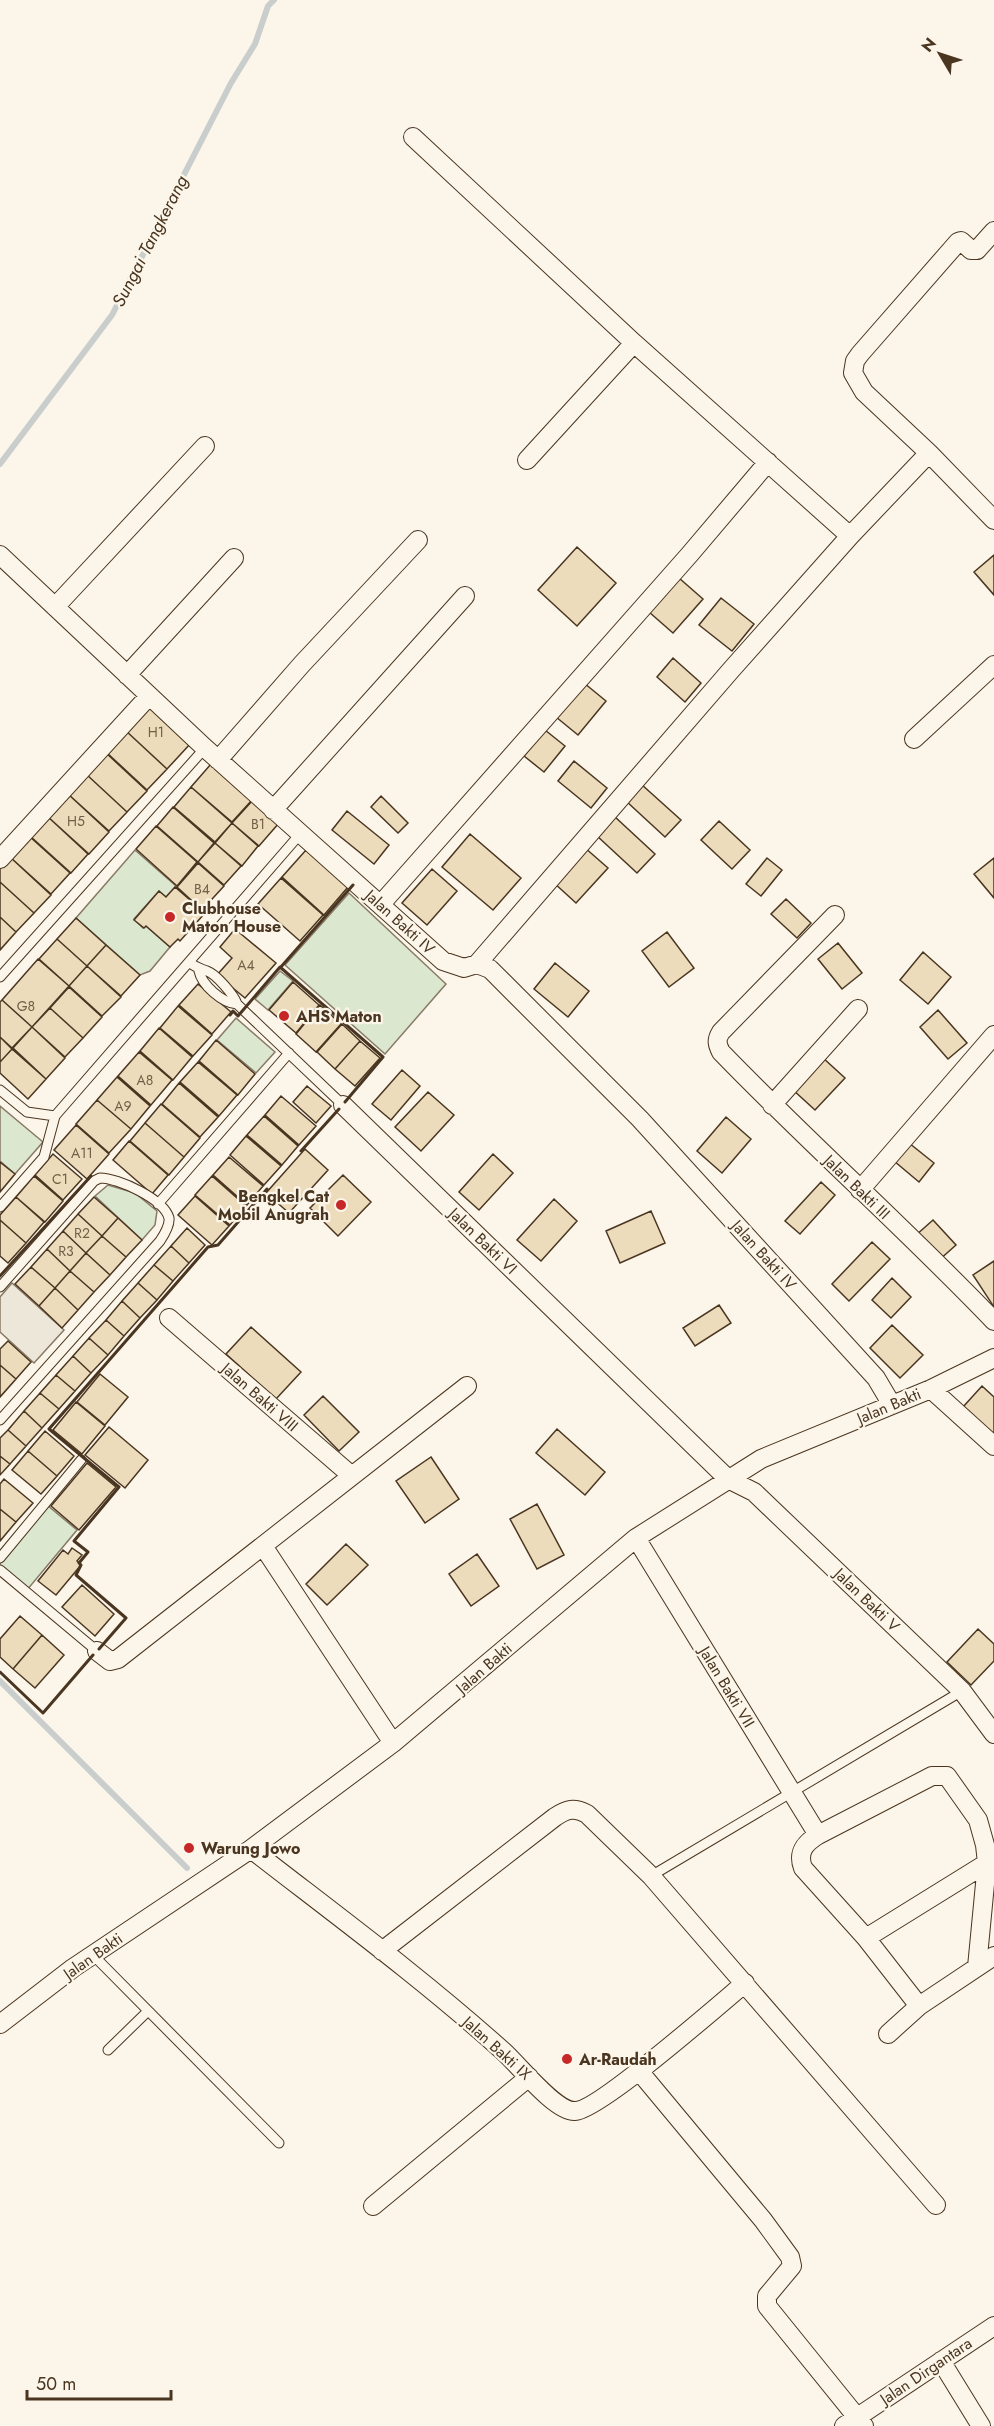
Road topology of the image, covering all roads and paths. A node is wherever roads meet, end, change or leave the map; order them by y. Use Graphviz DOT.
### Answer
graph roads {
  1 [pos="412,137"];
  2 [pos="994,231"];
  3 [pos="634,343"];
  4 [pos="205,446"];
  5 [pos="929,453"];
  6 [pos="527,460"];
  7 [pos="768,462"];
  8 [pos="994,520"];
  9 [pos="850,536"];
  10 [pos="418,540"];
  11 [pos="0,555"];
  12 [pos="234,558"];
  13 [pos="465,596"];
  14 [pos="55,607"];
  15 [pos="994,666"];
  16 [pos="127,675"];
  17 [pos="149,696"];
  18 [pos="914,739"];
  19 [pos="212,754"];
  20 [pos="273,810"];
  21 [pos="301,833"];
  22 [pos="0,859"];
  23 [pos="381,904"];
  24 [pos="835,915"];
  25 [pos="189,962"];
  26 [pos="477,964"];
  27 [pos="0,977"];
  28 [pos="858,1009"];
  29 [pos="994,1035"];
  30 [pos="289,1053"];
  31 [pos="0,1090"];
  32 [pos="342,1105"];
  33 [pos="772,1105"];
  34 [pos="55,1116"];
  35 [pos="860,1190"];
  36 [pos="158,1204"];
  37 [pos="0,1207"];
  38 [pos="0,1287"];
  39 [pos="169,1318"];
  40 [pos="994,1321"];
  41 [pos="994,1358"];
  42 [pos="467,1386"];
  43 [pos="931,1389"];
  44 [pos="892,1405"];
  45 [pos="0,1420"];
  46 [pos="994,1446"];
  47 [pos="81,1460"];
  48 [pos="352,1476"];
  49 [pos="728,1479"];
  50 [pos="636,1538"];
  51 [pos="263,1546"];
  52 [pos="0,1558"];
  53 [pos="0,1570"];
  54 [pos="97,1652"];
  55 [pos="962,1691"];
  56 [pos="994,1734"];
  57 [pos="393,1743"];
  58 [pos="792,1793"];
  59 [pos="818,1835"];
  60 [pos="251,1849"];
  61 [pos="987,1863"];
  62 [pos="651,1876"];
  63 [pos="866,1938"];
  64 [pos="382,1951"];
  65 [pos="93,1955"];
  66 [pos="994,1956"];
  67 [pos="977,1967"];
  68 [pos="745,1983"];
  69 [pos="919,2006"];
  70 [pos="148,2011"];
  71 [pos="0,2024"];
  72 [pos="888,2034"];
  73 [pos="108,2050"];
  74 [pos="639,2071"];
  75 [pos="529,2077"];
  76 [pos="279,2143"];
  77 [pos="936,2205"];
  78 [pos="373,2206"];
  79 [pos="994,2326"];
  80 [pos="941,2361"];
  81 [pos="856,2423"];
  82 [pos="981,2426"];
  1 -- 3 [label="street"];
  2 -- 5 [label="street"];
  3 -- 6 [label="street"];
  3 -- 7 [label="street"];
  4 -- 14 [label="street"];
  5 -- 8 [label="street"];
  5 -- 9 [label="street"];
  7 -- 9 [label="street"];
  7 -- 23 [label="street"];
  9 -- 26 [label="street"];
  10 -- 19 [label="street"];
  11 -- 14 [label="street, Jalan Bakti IV"];
  12 -- 16 [label="street"];
  13 -- 20 [label="street"];
  14 -- 16 [label="street, Jalan Bakti IV"];
  15 -- 18 [label="street"];
  16 -- 17 [label="street, Jalan Bakti IV"];
  17 -- 19 [label="street, Jalan Bakti IV"];
  17 -- 22 [label="street"];
  19 -- 20 [label="street, Jalan Bakti IV"];
  19 -- 27 [label="lane"];
  20 -- 21 [label="street, Jalan Bakti IV"];
  21 -- 23 [label="street, Jalan Bakti IV"];
  21 -- 25 [label="lane"];
  23 -- 26 [label="street, Jalan Bakti IV"];
  24 -- 33 [label="street, Jalan Bakti III"];
  25 -- 30 [label="lane, Jalan Bakti VI"];
  25 -- 34 [label="lane"];
  26 -- 44 [label="street, Jalan Bakti IV"];
  28 -- 33 [label="street"];
  29 -- 35 [label="street"];
  30 -- 32 [label="lane, Jalan Bakti VI"];
  30 -- 36 [label="lane"];
  31 -- 34 [label="lane"];
  32 -- 49 [label="street, Jalan Bakti VI"];
  33 -- 35 [label="street, Jalan Bakti III"];
  34 -- 37 [label="lane"];
  35 -- 40 [label="street, Jalan Bakti III"];
  36 -- 38 [label="lane"];
  36 -- 45 [label="lane"];
  39 -- 48 [label="street, Jalan Bakti VIII"];
  41 -- 43 [label="street, Jalan Bakti"];
  42 -- 48 [label="street"];
  43 -- 44 [label="street, Jalan Bakti"];
  43 -- 46 [label="street"];
  44 -- 49 [label="street, Jalan Bakti"];
  47 -- 52 [label="lane"];
  48 -- 51 [label="street"];
  49 -- 50 [label="street, Jalan Bakti"];
  49 -- 55 [label="street, Jalan Bakti V"];
  50 -- 57 [label="street, Jalan Bakti"];
  50 -- 58 [label="street, Jalan Bakti VII"];
  51 -- 54 [label="street"];
  51 -- 57 [label="street"];
  53 -- 54 [label="lane"];
  55 -- 56 [label="street, Jalan Bakti V"];
  55 -- 58 [label="lane"];
  57 -- 60 [label="street, Jalan Bakti"];
  58 -- 59 [label="street, Jalan Bakti VII"];
  58 -- 62 [label="lane"];
  59 -- 61 [label="street"];
  59 -- 63 [label="street"];
  60 -- 64 [label="street, Jalan Bakti IX"];
  60 -- 65 [label="street, Jalan Bakti"];
  61 -- 63 [label="street"];
  61 -- 67 [label="street"];
  62 -- 64 [label="street"];
  62 -- 68 [label="street"];
  63 -- 69 [label="street"];
  64 -- 75 [label="street, Jalan Bakti IX"];
  65 -- 70 [label="lane"];
  65 -- 71 [label="street, Jalan Bakti"];
  66 -- 67 [label="street"];
  67 -- 69 [label="street"];
  68 -- 74 [label="street, Jalan Bakti IX"];
  68 -- 77 [label="street"];
  69 -- 72 [label="street"];
  70 -- 73 [label="lane"];
  70 -- 76 [label="lane"];
  74 -- 75 [label="street, Jalan Bakti IX"];
  74 -- 81 [label="street, Jalan Dirgantara"];
  75 -- 78 [label="street"];
  79 -- 80 [label="street, Jalan Dirgantara"];
  80 -- 81 [label="street, Jalan Dirgantara"];
  80 -- 82 [label="street"];
}
